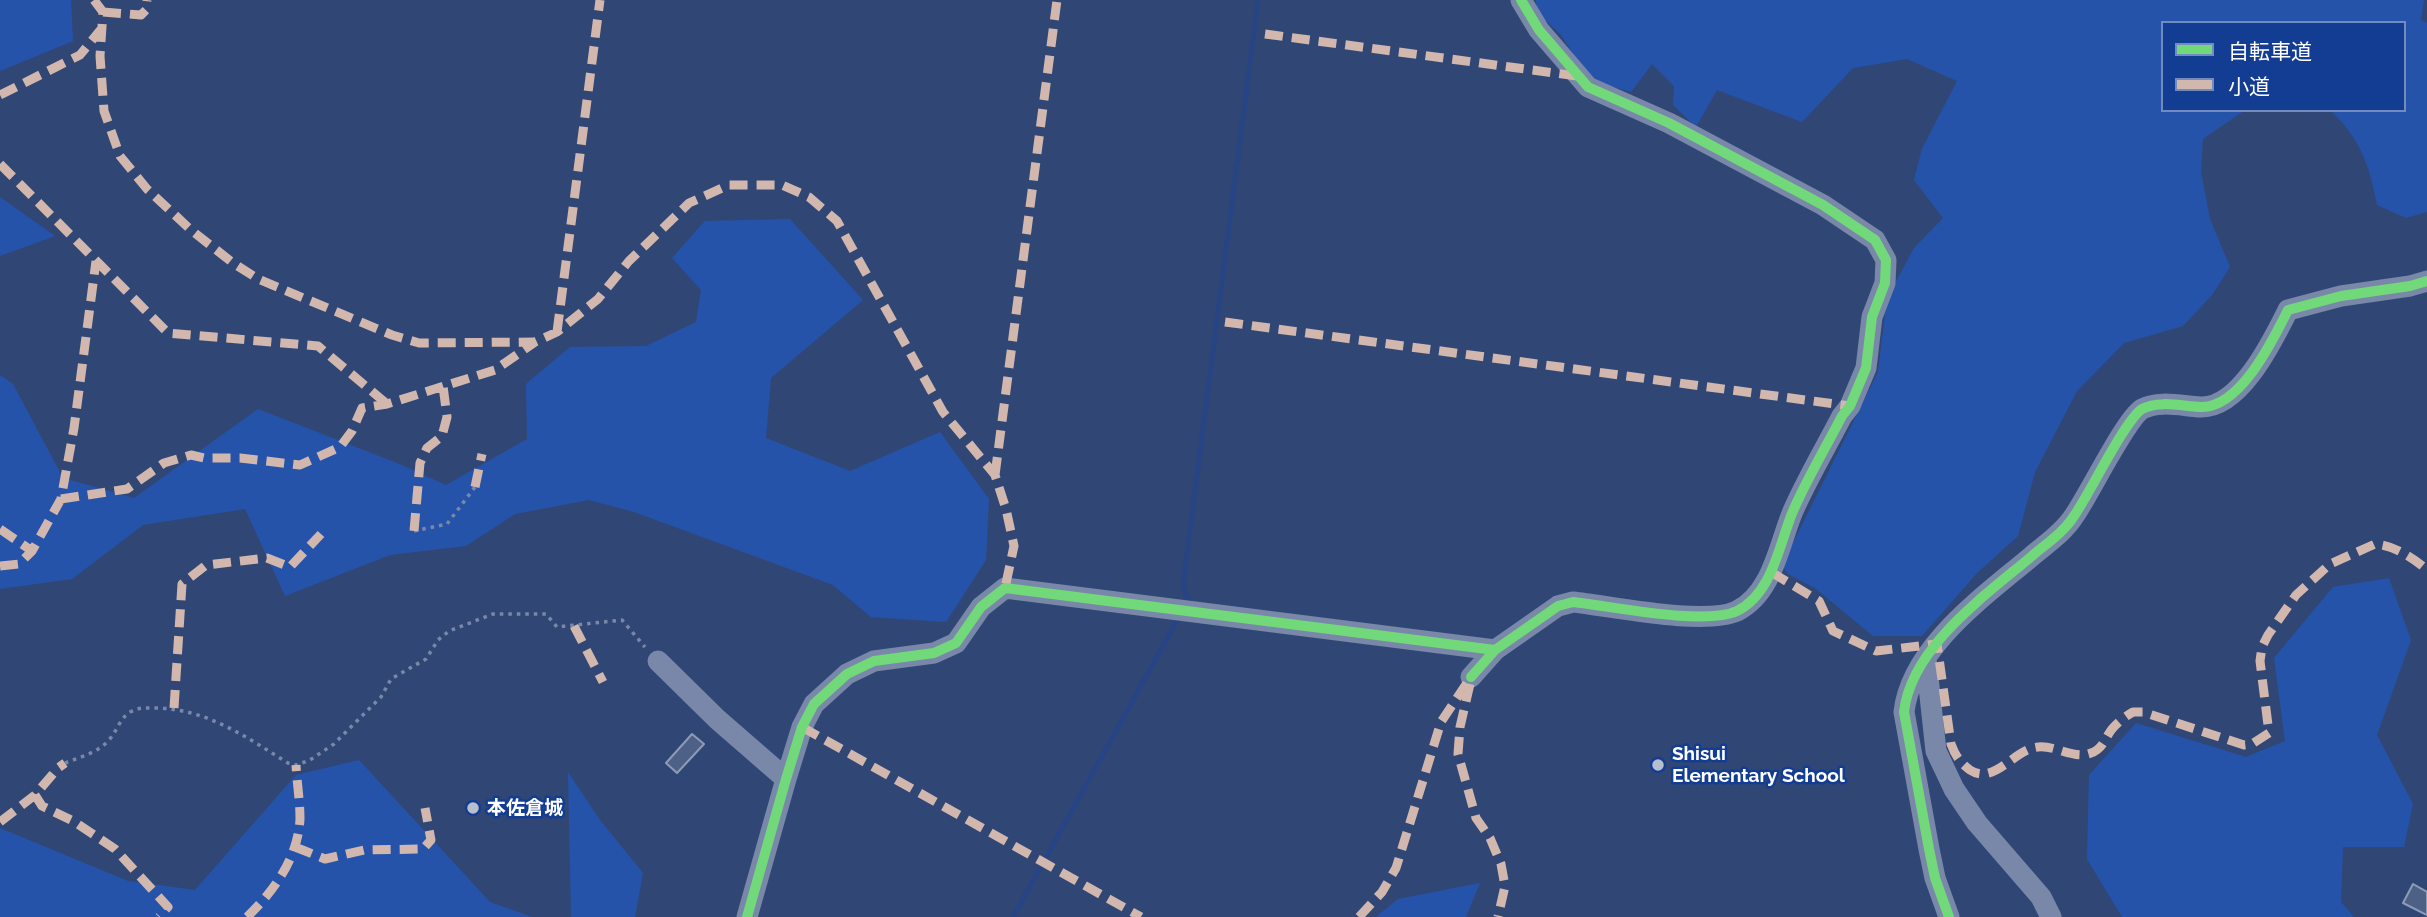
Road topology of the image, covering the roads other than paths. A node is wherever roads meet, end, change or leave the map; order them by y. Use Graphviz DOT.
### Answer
graph roads {
  1 [pos="1521,0"];
  2 [pos="2427,281"];
  3 [pos="1495,650"];
  4 [pos="1926,659"];
  5 [pos="658,661"];
  6 [pos="1471,677"];
  7 [pos="786,779"];
  8 [pos="747,917"];
  9 [pos="1949,917"];
  10 [pos="2051,917"];
  1 -- 3 [label="street"];
  2 -- 4 [label="street"];
  3 -- 6 [label="street"];
  3 -- 7 [label="street"];
  4 -- 9 [label="street"];
  4 -- 10 [label="street"];
  5 -- 7 [label="street"];
  7 -- 8 [label="street"];
}
